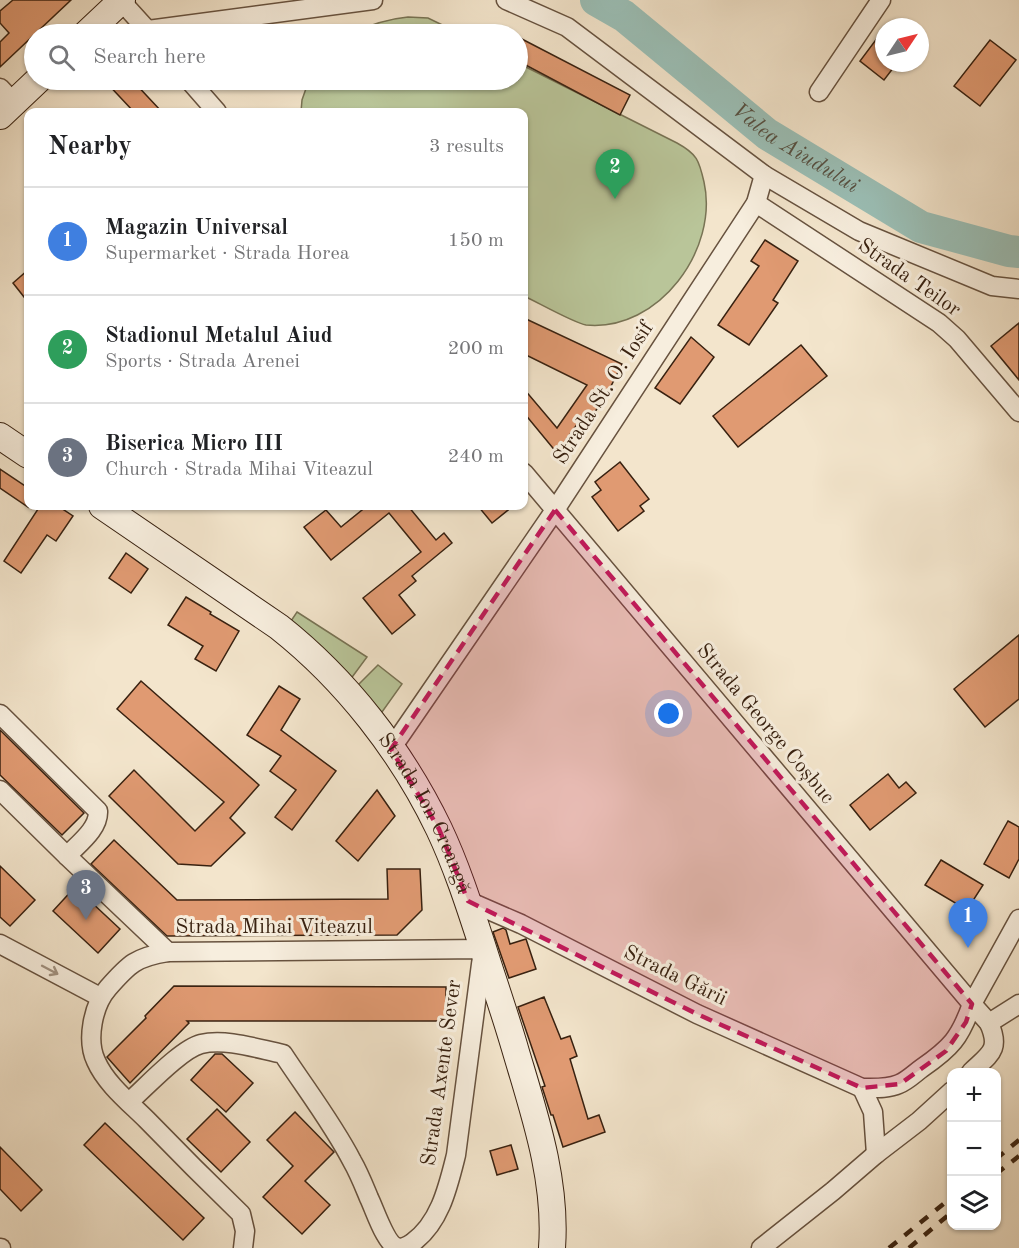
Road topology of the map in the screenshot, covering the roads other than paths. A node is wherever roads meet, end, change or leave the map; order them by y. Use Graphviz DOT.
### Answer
graph roads {
  1 [pos="373,0"];
  2 [pos="506,0"];
  3 [pos="881,0"];
  4 [pos="121,1"];
  5 [pos="97,24"];
  6 [pos="142,24"];
  7 [pos="205,24"];
  8 [pos="24,89"];
  9 [pos="198,90"];
  10 [pos="819,92"];
  11 [pos="5,102"];
  12 [pos="214,108"];
  13 [pos="764,175"];
  14 [pos="756,203"];
  15 [pos="1019,289"];
  16 [pos="1019,412"];
  17 [pos="0,436"];
  18 [pos="24,452"];
  19 [pos="528,478"];
  20 [pos="108,510"];
  21 [pos="555,510"];
  22 [pos="0,714"];
  23 [pos="391,749"];
  24 [pos="0,790"];
  25 [pos="67,856"];
  26 [pos="468,902"];
  27 [pos="1019,920"];
  28 [pos="0,944"];
  29 [pos="483,949"];
  30 [pos="168,952"];
  31 [pos="100,997"];
  32 [pos="972,1004"];
  33 [pos="1019,1004"];
  34 [pos="989,1023"];
  35 [pos="975,1068"];
  36 [pos="862,1088"];
  37 [pos="947,1095"];
  38 [pos="129,1102"];
  39 [pos="876,1154"];
  40 [pos="243,1248"];
  41 [pos="552,1248"];
  42 [pos="761,1248"];
  1 -- 7 [label="street"];
  2 -- 13 [label="street"];
  3 -- 10 [label="street"];
  4 -- 5 [label="main road"];
  4 -- 6 [label="street"];
  8 -- 11 [label="main road"];
  9 -- 12 [label="street"];
  13 -- 14 [label="street, Strada St. O. Iosif"];
  13 -- 15 [label="street"];
  14 -- 16 [label="street, Strada Teilor"];
  14 -- 21 [label="street, Strada St. O. Iosif"];
  17 -- 18 [label="main road"];
  19 -- 21 [label="street, Strada George Coșbuc"];
  20 -- 23 [label="main road, Strada Ion Creangă"];
  21 -- 23 [label="street, Strada St. O. Iosif"];
  21 -- 32 [label="street, Strada George Coșbuc"];
  22 -- 25 [label="street"];
  23 -- 26 [label="main road, Strada Ion Creangă"];
  24 -- 25 [label="street, Strada Mihai Viteazul"];
  25 -- 30 [label="street, Strada Mihai Viteazul"];
  26 -- 29 [label="main road, Strada Ion Creangă"];
  26 -- 36 [label="street, Strada Gării"];
  27 -- 32 [label="street, Strada Gării"];
  28 -- 31 [label="street, one-way"];
  29 -- 30 [label="street, Strada Mihai Viteazul"];
  29 -- 38 [label="street, Strada Axente Sever"];
  29 -- 41 [label="main road, Strada Ion Creangă"];
  30 -- 31 [label="street"];
  31 -- 38 [label="street"];
  32 -- 34 [label="street"];
  32 -- 36 [label="street, Strada Gării"];
  33 -- 34 [label="street"];
  34 -- 35 [label="street"];
  36 -- 39 [label="street"];
  37 -- 39 [label="street"];
  38 -- 40 [label="street"];
  39 -- 42 [label="street"];
}
